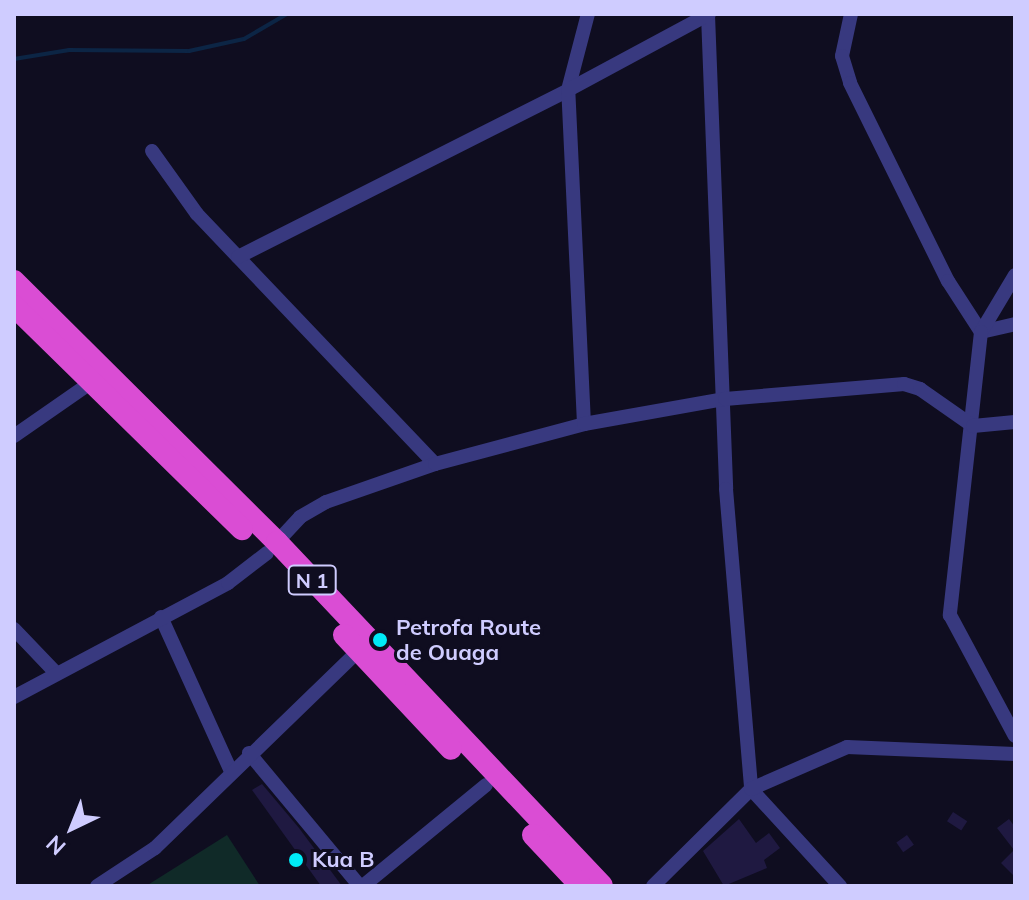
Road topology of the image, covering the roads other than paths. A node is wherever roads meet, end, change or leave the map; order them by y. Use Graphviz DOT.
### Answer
graph roads {
  1 [pos="588,14"];
  2 [pos="709,14"];
  3 [pos="851,14"];
  4 [pos="568,90"];
  5 [pos="152,151"];
  6 [pos="238,257"];
  7 [pos="1015,275"];
  8 [pos="14,281"];
  9 [pos="14,306"];
  10 [pos="1015,324"];
  11 [pos="981,332"];
  12 [pos="93,381"];
  13 [pos="725,399"];
  14 [pos="1015,422"];
  15 [pos="584,424"];
  16 [pos="973,426"];
  17 [pos="14,436"];
  18 [pos="435,464"];
  19 [pos="272,548"];
  20 [pos="332,612"];
  21 [pos="161,617"];
  22 [pos="14,629"];
  23 [pos="358,651"];
  24 [pos="56,673"];
  25 [pos="14,697"];
  26 [pos="1015,736"];
  27 [pos="249,753"];
  28 [pos="1015,754"];
  29 [pos="231,771"];
  30 [pos="486,785"];
  31 [pos="751,789"];
  32 [pos="97,886"];
  33 [pos="362,886"];
  34 [pos="581,886"];
  35 [pos="602,886"];
  36 [pos="653,886"];
  37 [pos="840,886"];
  1 -- 4 [label="street"];
  2 -- 4 [label="street"];
  2 -- 13 [label="street"];
  3 -- 11 [label="street"];
  4 -- 6 [label="street"];
  4 -- 15 [label="street"];
  5 -- 6 [label="street"];
  6 -- 18 [label="street"];
  7 -- 11 [label="street"];
  8 -- 19 [label="highway, N 1"];
  9 -- 12 [label="highway, N 1"];
  10 -- 11 [label="street"];
  11 -- 16 [label="street"];
  12 -- 17 [label="street"];
  12 -- 19 [label="highway, N 1"];
  13 -- 15 [label="street"];
  13 -- 16 [label="street"];
  13 -- 31 [label="street"];
  14 -- 16 [label="street"];
  15 -- 18 [label="street"];
  16 -- 26 [label="street"];
  18 -- 19 [label="street"];
  19 -- 20 [label="highway, N 1"];
  19 -- 21 [label="street"];
  20 -- 23 [label="highway, N 1"];
  20 -- 35 [label="highway, N 1"];
  21 -- 24 [label="street"];
  21 -- 29 [label="street"];
  22 -- 24 [label="street"];
  23 -- 27 [label="street"];
  23 -- 30 [label="highway, N 1"];
  24 -- 25 [label="street"];
  27 -- 29 [label="street"];
  27 -- 33 [label="street"];
  28 -- 31 [label="street"];
  29 -- 32 [label="street"];
  30 -- 33 [label="street"];
  30 -- 34 [label="highway, N 1"];
  31 -- 36 [label="street"];
  31 -- 37 [label="street"];
}
